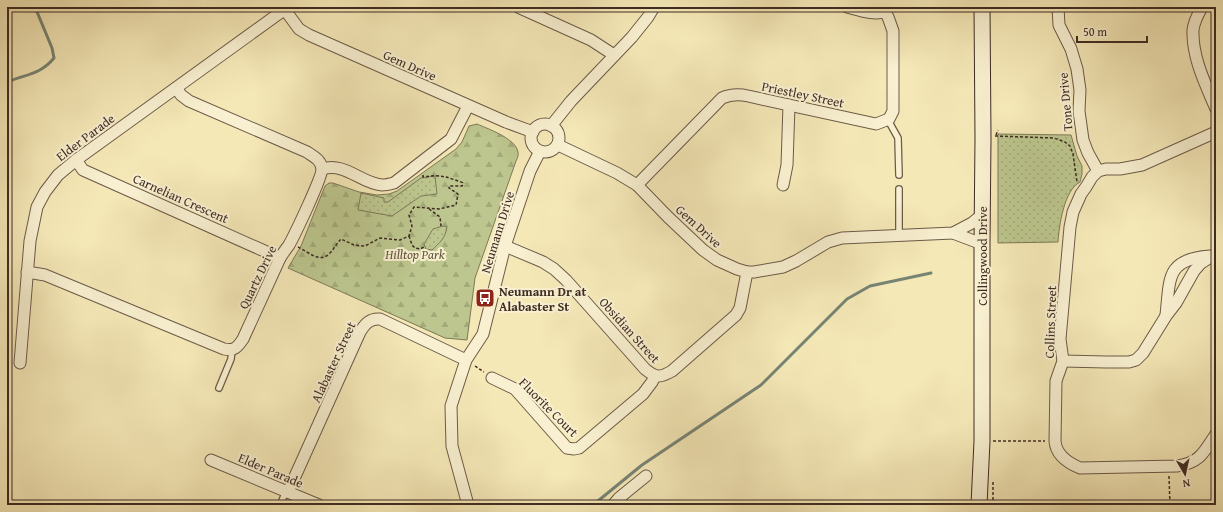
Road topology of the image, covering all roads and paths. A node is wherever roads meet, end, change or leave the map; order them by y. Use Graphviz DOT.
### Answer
graph roads {
  1 [pos="518,7"];
  2 [pos="654,7"];
  3 [pos="847,7"];
  4 [pos="982,7"];
  5 [pos="1058,7"];
  6 [pos="1202,7"];
  7 [pos="287,8"];
  8 [pos="886,10"];
  9 [pos="535,11"];
  10 [pos="614,55"];
  11 [pos="176,88"];
  12 [pos="788,105"];
  13 [pos="468,106"];
  14 [pos="1216,109"];
  15 [pos="888,120"];
  16 [pos="551,126"];
  17 [pos="998,130"];
  18 [pos="533,132"];
  19 [pos="1216,132"];
  20 [pos="989,137"];
  21 [pos="558,145"];
  22 [pos="540,151"];
  23 [pos="76,160"];
  24 [pos="322,169"];
  25 [pos="422,171"];
  26 [pos="1098,171"];
  27 [pos="899,175"];
  28 [pos="637,185"];
  29 [pos="783,185"];
  30 [pos="899,189"];
  31 [pos="1081,194"];
  32 [pos="427,208"];
  33 [pos="982,215"];
  34 [pos="441,226"];
  35 [pos="953,233"];
  36 [pos="899,235"];
  37 [pos="409,236"];
  38 [pos="982,244"];
  39 [pos="504,246"];
  40 [pos="300,247"];
  41 [pos="424,247"];
  42 [pos="1214,255"];
  43 [pos="280,258"];
  44 [pos="27,272"];
  45 [pos="747,272"];
  46 [pos="1166,316"];
  47 [pos="232,350"];
  48 [pos="466,360"];
  49 [pos="1063,361"];
  50 [pos="20,363"];
  51 [pos="655,376"];
  52 [pos="492,378"];
  53 [pos="219,388"];
  54 [pos="1216,434"];
  55 [pos="1055,440"];
  56 [pos="982,441"];
  57 [pos="211,460"];
  58 [pos="1169,467"];
  59 [pos="646,476"];
  60 [pos="287,492"];
  61 [pos="619,503"];
  62 [pos="280,505"];
  63 [pos="319,505"];
  64 [pos="468,505"];
  65 [pos="979,505"];
  66 [pos="1170,505"];
  1 -- 9 [label="street"];
  2 -- 10 [label="street"];
  3 -- 8 [label="street"];
  4 -- 20 [label="main road, Collingwood Drive"];
  5 -- 26 [label="street, Tone Drive"];
  6 -- 14 [label="street"];
  7 -- 11 [label="street, Elder Parade"];
  7 -- 13 [label="street, Gem Drive"];
  8 -- 15 [label="street"];
  9 -- 10 [label="street"];
  10 -- 16 [label="street"];
  11 -- 23 [label="street, Elder Parade"];
  11 -- 24 [label="street"];
  12 -- 15 [label="street, Priestley Street"];
  12 -- 28 [label="street, Priestley Street"];
  12 -- 29 [label="street"];
  13 -- 18 [label="street, Gem Drive"];
  13 -- 24 [label="street"];
  15 -- 27 [label="lane"];
  16 -- 18 [label="street"];
  16 -- 21 [label="street"];
  17 -- 20 [label="path"];
  18 -- 22 [label="street"];
  19 -- 26 [label="street"];
  20 -- 31 [label="path"];
  20 -- 33 [label="main road, Collingwood Drive"];
  21 -- 22 [label="street"];
  21 -- 28 [label="street, Gem Drive"];
  22 -- 39 [label="street, Neumann Drive"];
  23 -- 43 [label="street, Carnelian Crescent"];
  23 -- 44 [label="street, Elder Parade"];
  24 -- 43 [label="street, Quartz Drive"];
  25 -- 32 [label="path"];
  26 -- 31 [label="street, Collins Street"];
  28 -- 45 [label="street, Gem Drive"];
  30 -- 36 [label="lane"];
  31 -- 49 [label="street, Collins Street"];
  32 -- 34 [label="path"];
  32 -- 37 [label="path"];
  33 -- 35 [label="street, Gem Drive"];
  33 -- 38 [label="main road, Collingwood Drive"];
  35 -- 36 [label="street, Gem Drive"];
  35 -- 38 [label="street, Gem Drive"];
  36 -- 45 [label="street, Gem Drive"];
  37 -- 40 [label="path"];
  37 -- 41 [label="path"];
  38 -- 56 [label="main road, Collingwood Drive"];
  39 -- 48 [label="street, Neumann Drive"];
  39 -- 51 [label="street, Obsidian Street"];
  42 -- 46 [label="street"];
  42 -- 46 [label="street"];
  43 -- 47 [label="street, Quartz Drive"];
  44 -- 47 [label="street"];
  44 -- 50 [label="street, Elder Parade"];
  45 -- 51 [label="street, Obsidian Street"];
  46 -- 49 [label="street"];
  47 -- 53 [label="lane"];
  48 -- 52 [label="path"];
  48 -- 60 [label="street, Alabaster Street"];
  48 -- 64 [label="street, Neumann Drive"];
  49 -- 55 [label="street, Collins Street"];
  51 -- 52 [label="street, Fluorite Court"];
  54 -- 58 [label="street, Collins Street"];
  55 -- 56 [label="path"];
  55 -- 58 [label="street, Collins Street"];
  56 -- 65 [label="main road, Collingwood Drive"];
  57 -- 60 [label="street, Elder Parade"];
  58 -- 66 [label="path"];
  59 -- 61 [label="street"];
  60 -- 62 [label="lane"];
  60 -- 63 [label="street, Elder Parade"];
}
